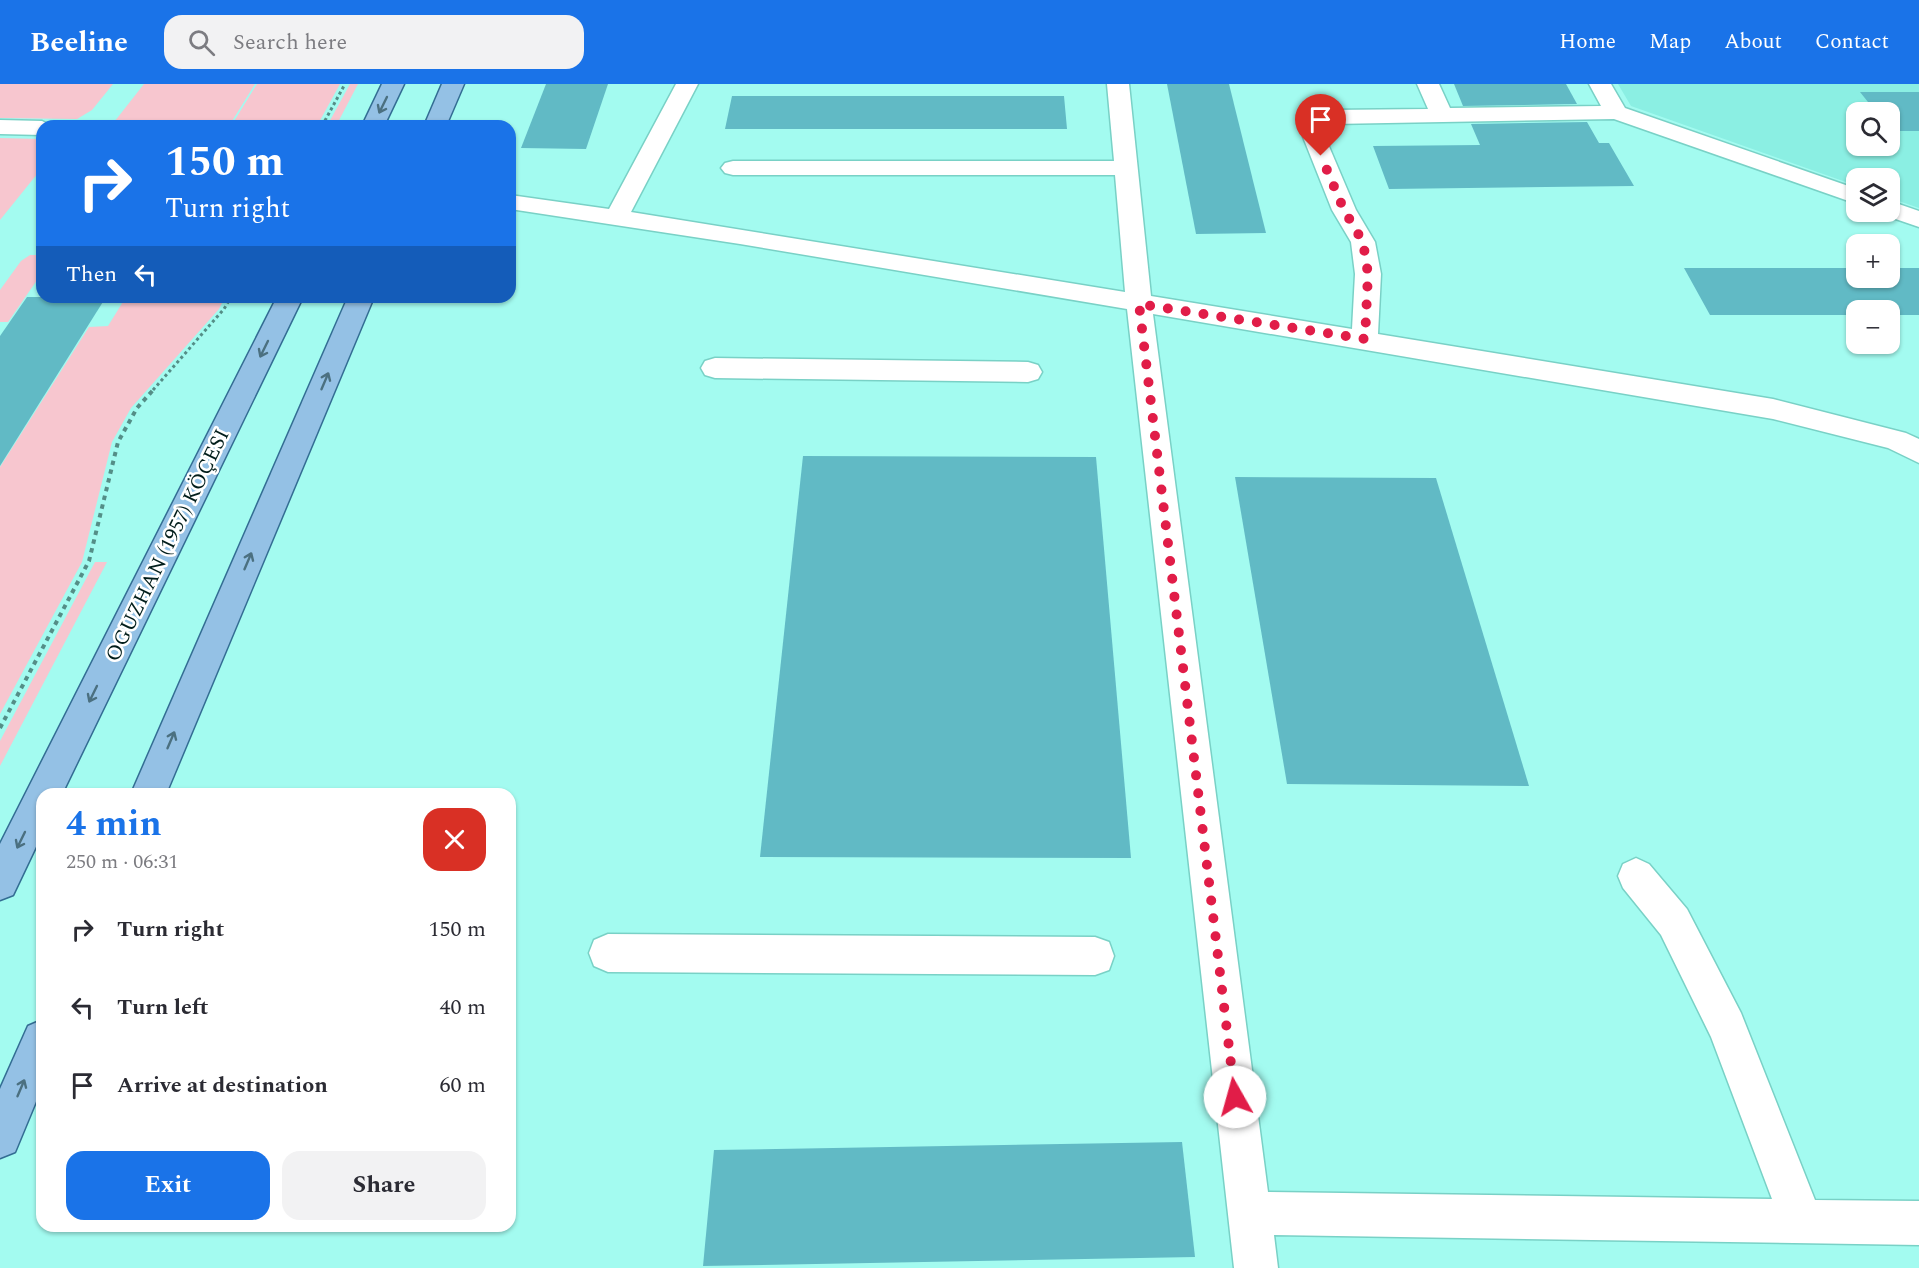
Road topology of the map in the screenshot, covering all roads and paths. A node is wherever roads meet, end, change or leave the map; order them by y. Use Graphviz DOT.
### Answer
graph roads {
  1 [pos="345,84"];
  2 [pos="393,84"];
  3 [pos="453,84"];
  4 [pos="687,84"];
  5 [pos="1118,84"];
  6 [pos="1428,84"];
  7 [pos="1600,84"];
  8 [pos="1616,112"];
  9 [pos="1442,115"];
  10 [pos="325,120"];
  11 [pos="376,120"];
  12 [pos="438,120"];
  13 [pos="0,127"];
  14 [pos="36,128"];
  15 [pos="732,168"];
  16 [pos="1126,168"];
  17 [pos="1846,193"];
  18 [pos="516,203"];
  19 [pos="1900,212"];
  20 [pos="616,218"];
  21 [pos="1919,219"];
  22 [pos="228,303"];
  23 [pos="287,303"];
  24 [pos="359,303"];
  25 [pos="1139,304"];
  26 [pos="1365,339"];
  27 [pos="715,368"];
  28 [pos="1028,372"];
  29 [pos="1919,452"];
  30 [pos="0,728"];
  31 [pos="46,788"];
  32 [pos="151,788"];
  33 [pos="36,809"];
  34 [pos="1635,876"];
  35 [pos="0,882"];
  36 [pos="608,953"];
  37 [pos="1095,956"];
  38 [pos="36,1054"];
  39 [pos="0,1137"];
  40 [pos="1249,1213"];
  41 [pos="1802,1221"];
  42 [pos="1919,1223"];
  43 [pos="1256,1268"];
  1 -- 10 [label="path"];
  2 -- 11 [label="main road, one-way"];
  3 -- 12 [label="main road"];
  4 -- 20 [label="street"];
  5 -- 16 [label="street"];
  6 -- 9 [label="street"];
  7 -- 8 [label="street"];
  8 -- 9 [label="street"];
  8 -- 17 [label="street"];
  9 -- 26 [label="street"];
  13 -- 14 [label="street"];
  15 -- 16 [label="street"];
  16 -- 25 [label="street"];
  18 -- 20 [label="street"];
  19 -- 21 [label="street"];
  20 -- 25 [label="street"];
  22 -- 30 [label="path"];
  23 -- 31 [label="main road, OGUZHAN (1957) KÖÇESI, one-way"];
  32 -- 24 [label="main road, one-way"];
  25 -- 26 [label="street"];
  25 -- 40 [label="street"];
  26 -- 29 [label="street"];
  27 -- 28 [label="street"];
  33 -- 35 [label="main road, OGUZHAN (1957) KÖÇESI, one-way"];
  34 -- 41 [label="street"];
  36 -- 37 [label="street"];
  39 -- 38 [label="main road, one-way"];
  40 -- 41 [label="street"];
  40 -- 43 [label="street"];
  41 -- 42 [label="street"];
}
